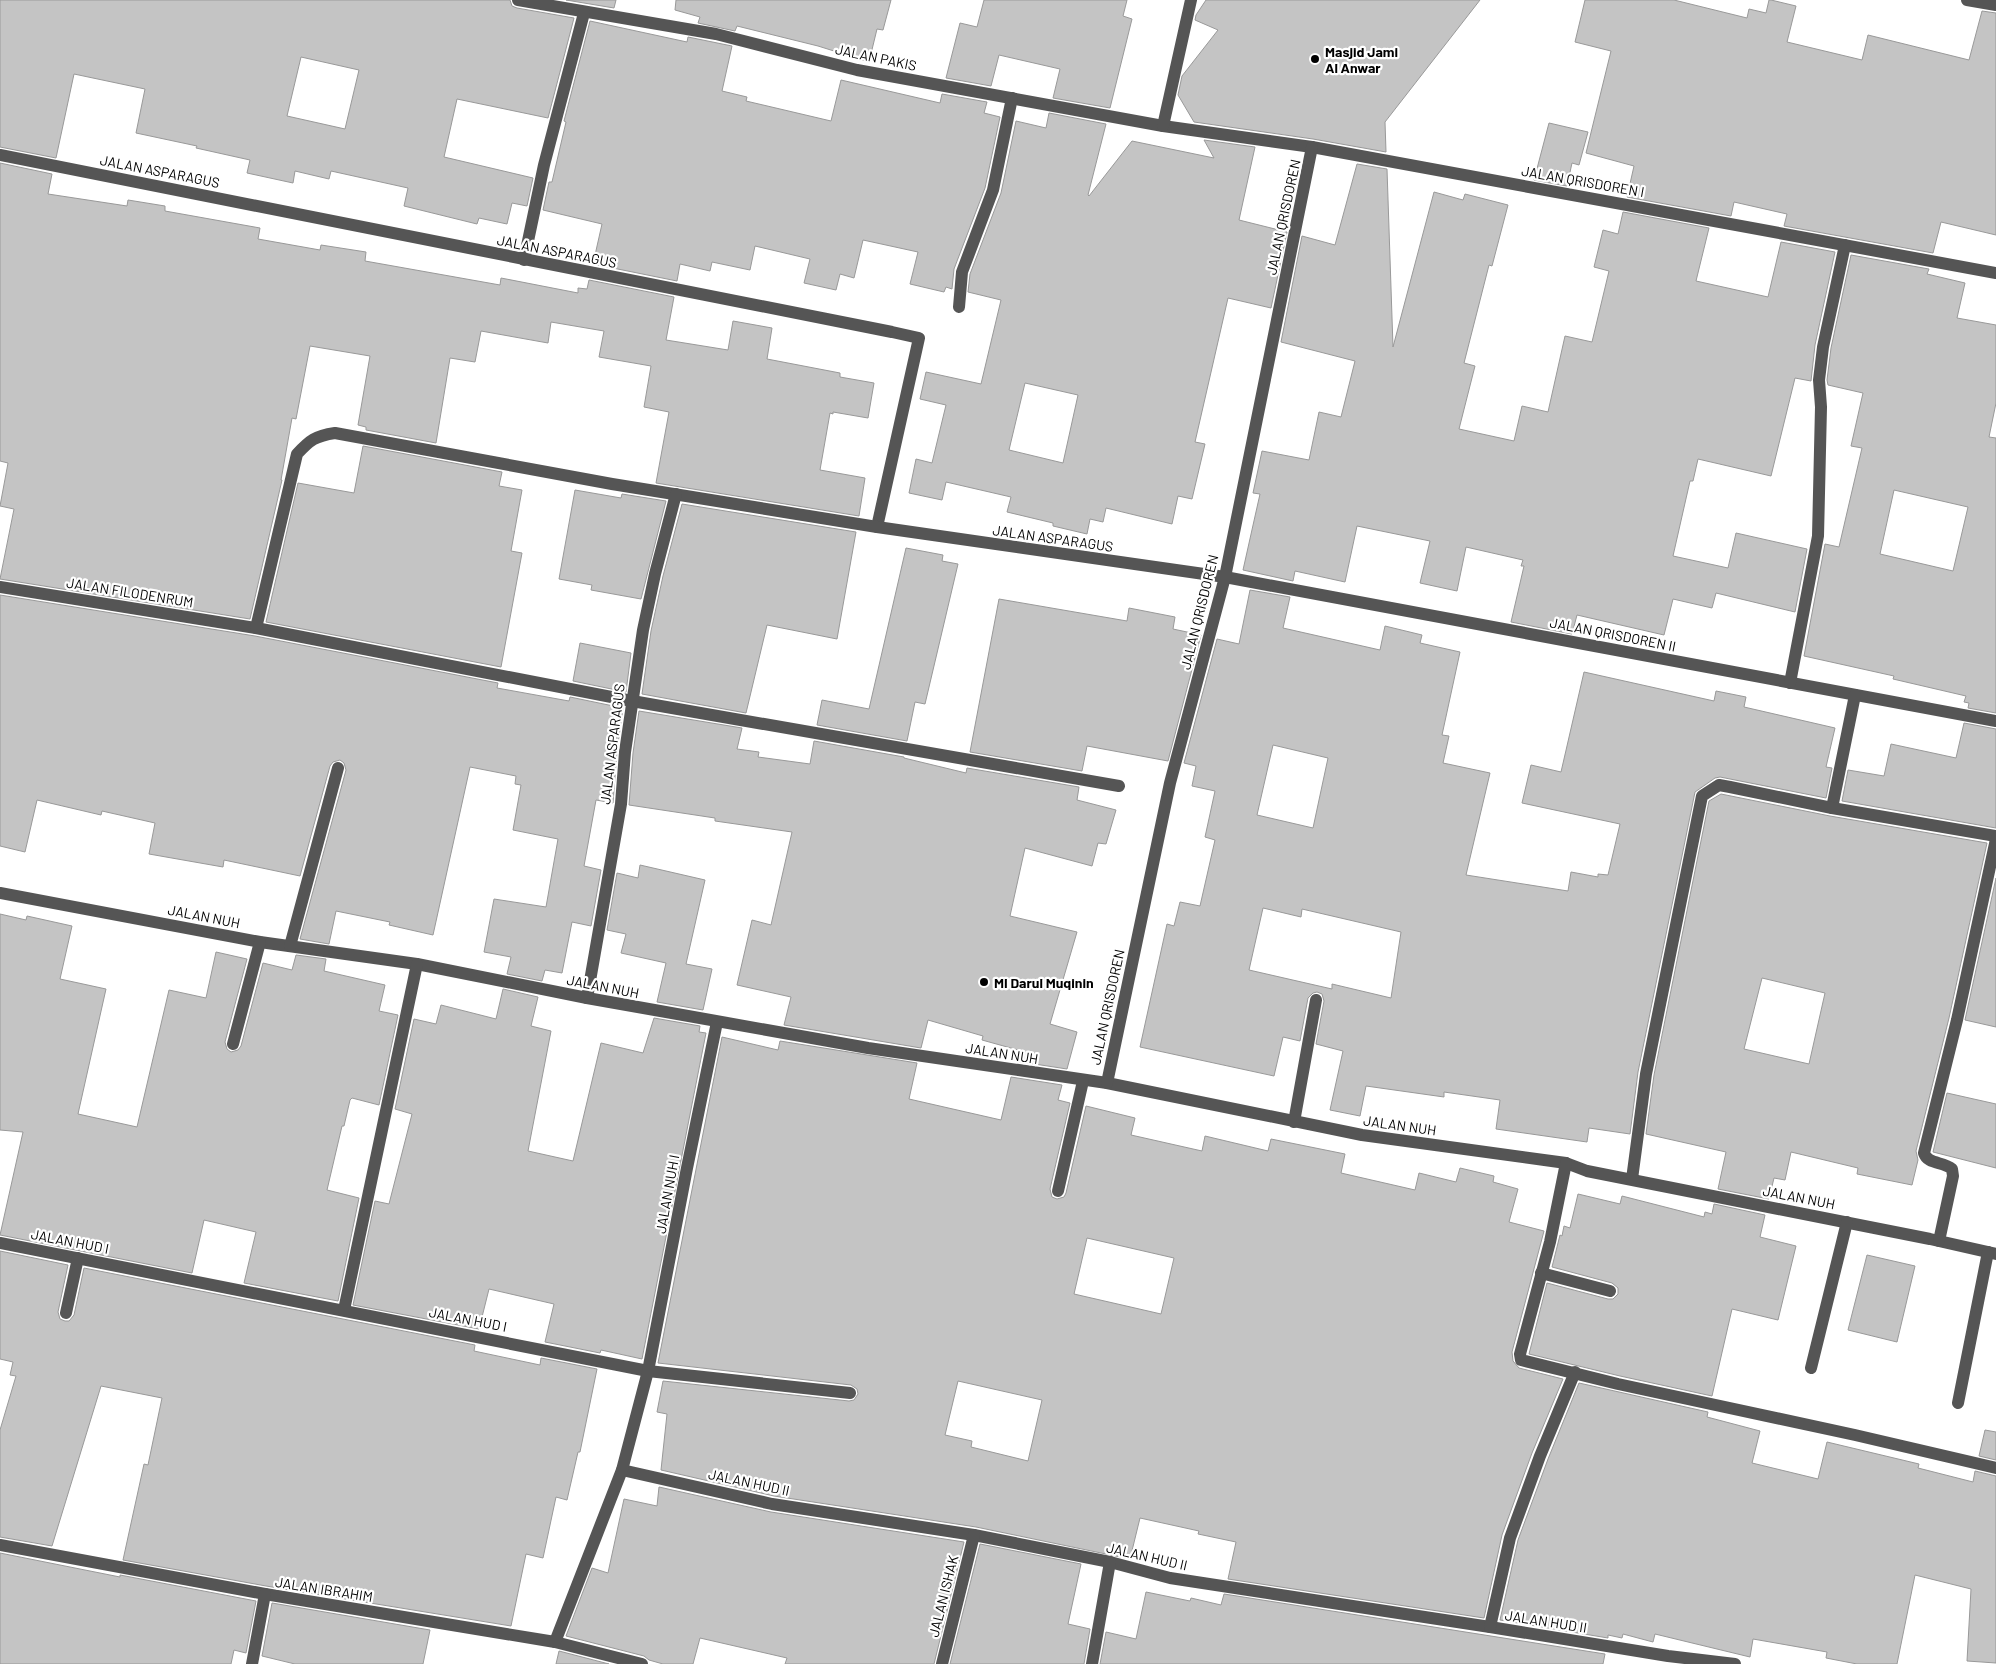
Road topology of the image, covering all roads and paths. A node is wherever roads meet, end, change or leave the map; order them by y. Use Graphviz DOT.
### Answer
graph roads {
  1 [pos="518,0"];
  2 [pos="1191,0"];
  3 [pos="1967,0"];
  4 [pos="1996,4"];
  5 [pos="584,13"];
  6 [pos="1012,98"];
  7 [pos="1163,126"];
  8 [pos="1312,147"];
  9 [pos="0,155"];
  10 [pos="1845,245"];
  11 [pos="524,260"];
  12 [pos="1996,272"];
  13 [pos="959,306"];
  14 [pos="676,494"];
  15 [pos="877,526"];
  16 [pos="1224,577"];
  17 [pos="0,587"];
  18 [pos="256,628"];
  19 [pos="1790,683"];
  20 [pos="1855,695"];
  21 [pos="632,701"];
  22 [pos="1996,721"];
  23 [pos="338,768"];
  24 [pos="1119,786"];
  25 [pos="1832,808"];
  26 [pos="1996,837"];
  27 [pos="0,893"];
  28 [pos="260,942"];
  29 [pos="290,946"];
  30 [pos="417,964"];
  31 [pos="587,998"];
  32 [pos="1316,1000"];
  33 [pos="717,1022"];
  34 [pos="234,1044"];
  35 [pos="1083,1081"];
  36 [pos="1107,1083"];
  37 [pos="1294,1122"];
  38 [pos="1566,1163"];
  39 [pos="1632,1179"];
  40 [pos="1058,1191"];
  41 [pos="1847,1222"];
  42 [pos="1939,1241"];
  43 [pos="0,1243"];
  44 [pos="1992,1253"];
  45 [pos="78,1258"];
  46 [pos="1541,1273"];
  47 [pos="1610,1291"];
  48 [pos="344,1310"];
  49 [pos="66,1313"];
  50 [pos="1811,1368"];
  51 [pos="648,1371"];
  52 [pos="1576,1372"];
  53 [pos="850,1393"];
  54 [pos="1958,1403"];
  55 [pos="1996,1468"];
  56 [pos="622,1470"];
  57 [pos="974,1535"];
  58 [pos="0,1545"];
  59 [pos="1110,1562"];
  60 [pos="265,1594"];
  61 [pos="1490,1626"];
  62 [pos="555,1642"];
  63 [pos="1668,1660"];
  64 [pos="252,1664"];
  65 [pos="642,1664"];
  66 [pos="942,1664"];
  67 [pos="1092,1664"];
  68 [pos="1735,1664"];
  1 -- 5 [label="street, JALAN PAKIS"];
  2 -- 7 [label="street"];
  3 -- 4 [label="street"];
  5 -- 6 [label="street, JALAN PAKIS"];
  5 -- 11 [label="street"];
  6 -- 7 [label="street, JALAN PAKIS"];
  6 -- 13 [label="street"];
  7 -- 8 [label="street, JALAN QRISDOREN I"];
  8 -- 10 [label="street, JALAN QRISDOREN I"];
  8 -- 16 [label="street, JALAN QRISDOREN"];
  9 -- 11 [label="street, JALAN ASPARAGUS"];
  10 -- 12 [label="street, JALAN QRISDOREN I"];
  10 -- 19 [label="street"];
  11 -- 15 [label="street, JALAN ASPARAGUS"];
  14 -- 15 [label="street, JALAN ASPARAGUS"];
  14 -- 18 [label="street, JALAN ASPARAGUS"];
  14 -- 21 [label="street, JALAN ASPARAGUS"];
  15 -- 16 [label="street, JALAN ASPARAGUS"];
  16 -- 19 [label="street, JALAN QRISDOREN II"];
  16 -- 36 [label="street, JALAN QRISDOREN"];
  17 -- 18 [label="street, JALAN FILODENRUM"];
  18 -- 21 [label="street, JALAN FILODENRUM"];
  19 -- 20 [label="street, JALAN QRISDOREN II"];
  20 -- 22 [label="street, JALAN QRISDOREN II"];
  20 -- 25 [label="street"];
  21 -- 24 [label="street, JALAN FILODENRUM"];
  21 -- 31 [label="street, JALAN ASPARAGUS"];
  23 -- 29 [label="street"];
  25 -- 26 [label="street"];
  25 -- 39 [label="street"];
  26 -- 42 [label="street"];
  27 -- 28 [label="street, JALAN NUH"];
  28 -- 29 [label="street, JALAN NUH"];
  28 -- 34 [label="street"];
  29 -- 30 [label="street, JALAN NUH"];
  30 -- 31 [label="street, JALAN NUH"];
  30 -- 48 [label="street"];
  31 -- 33 [label="street, JALAN NUH"];
  32 -- 37 [label="street"];
  33 -- 35 [label="street, JALAN NUH"];
  33 -- 51 [label="street, JALAN NUH I"];
  35 -- 36 [label="street, JALAN NUH"];
  35 -- 40 [label="street"];
  36 -- 37 [label="street, JALAN NUH"];
  37 -- 38 [label="street, JALAN NUH"];
  38 -- 39 [label="street, JALAN NUH"];
  38 -- 46 [label="street"];
  39 -- 41 [label="street, JALAN NUH"];
  41 -- 42 [label="street, JALAN NUH"];
  41 -- 50 [label="street"];
  42 -- 44 [label="street, JALAN NUH"];
  43 -- 45 [label="street, JALAN HUD I"];
  44 -- 54 [label="street"];
  45 -- 48 [label="street, JALAN HUD I"];
  45 -- 49 [label="street"];
  46 -- 47 [label="street"];
  46 -- 52 [label="street"];
  48 -- 51 [label="street, JALAN HUD I"];
  51 -- 53 [label="street, JALAN HUD I"];
  51 -- 56 [label="street"];
  52 -- 55 [label="street"];
  52 -- 61 [label="street"];
  56 -- 57 [label="street, JALAN HUD II"];
  56 -- 62 [label="street"];
  57 -- 59 [label="street, JALAN HUD II"];
  57 -- 66 [label="street, JALAN ISHAK"];
  58 -- 60 [label="street, JALAN IBRAHIM"];
  59 -- 61 [label="street, JALAN HUD II"];
  59 -- 67 [label="street"];
  60 -- 62 [label="street, JALAN IBRAHIM"];
  60 -- 64 [label="street"];
  61 -- 63 [label="street, JALAN HUD II"];
  62 -- 65 [label="street, JALAN IBRAHIM"];
  63 -- 68 [label="street, JALAN HUD II"];
}
